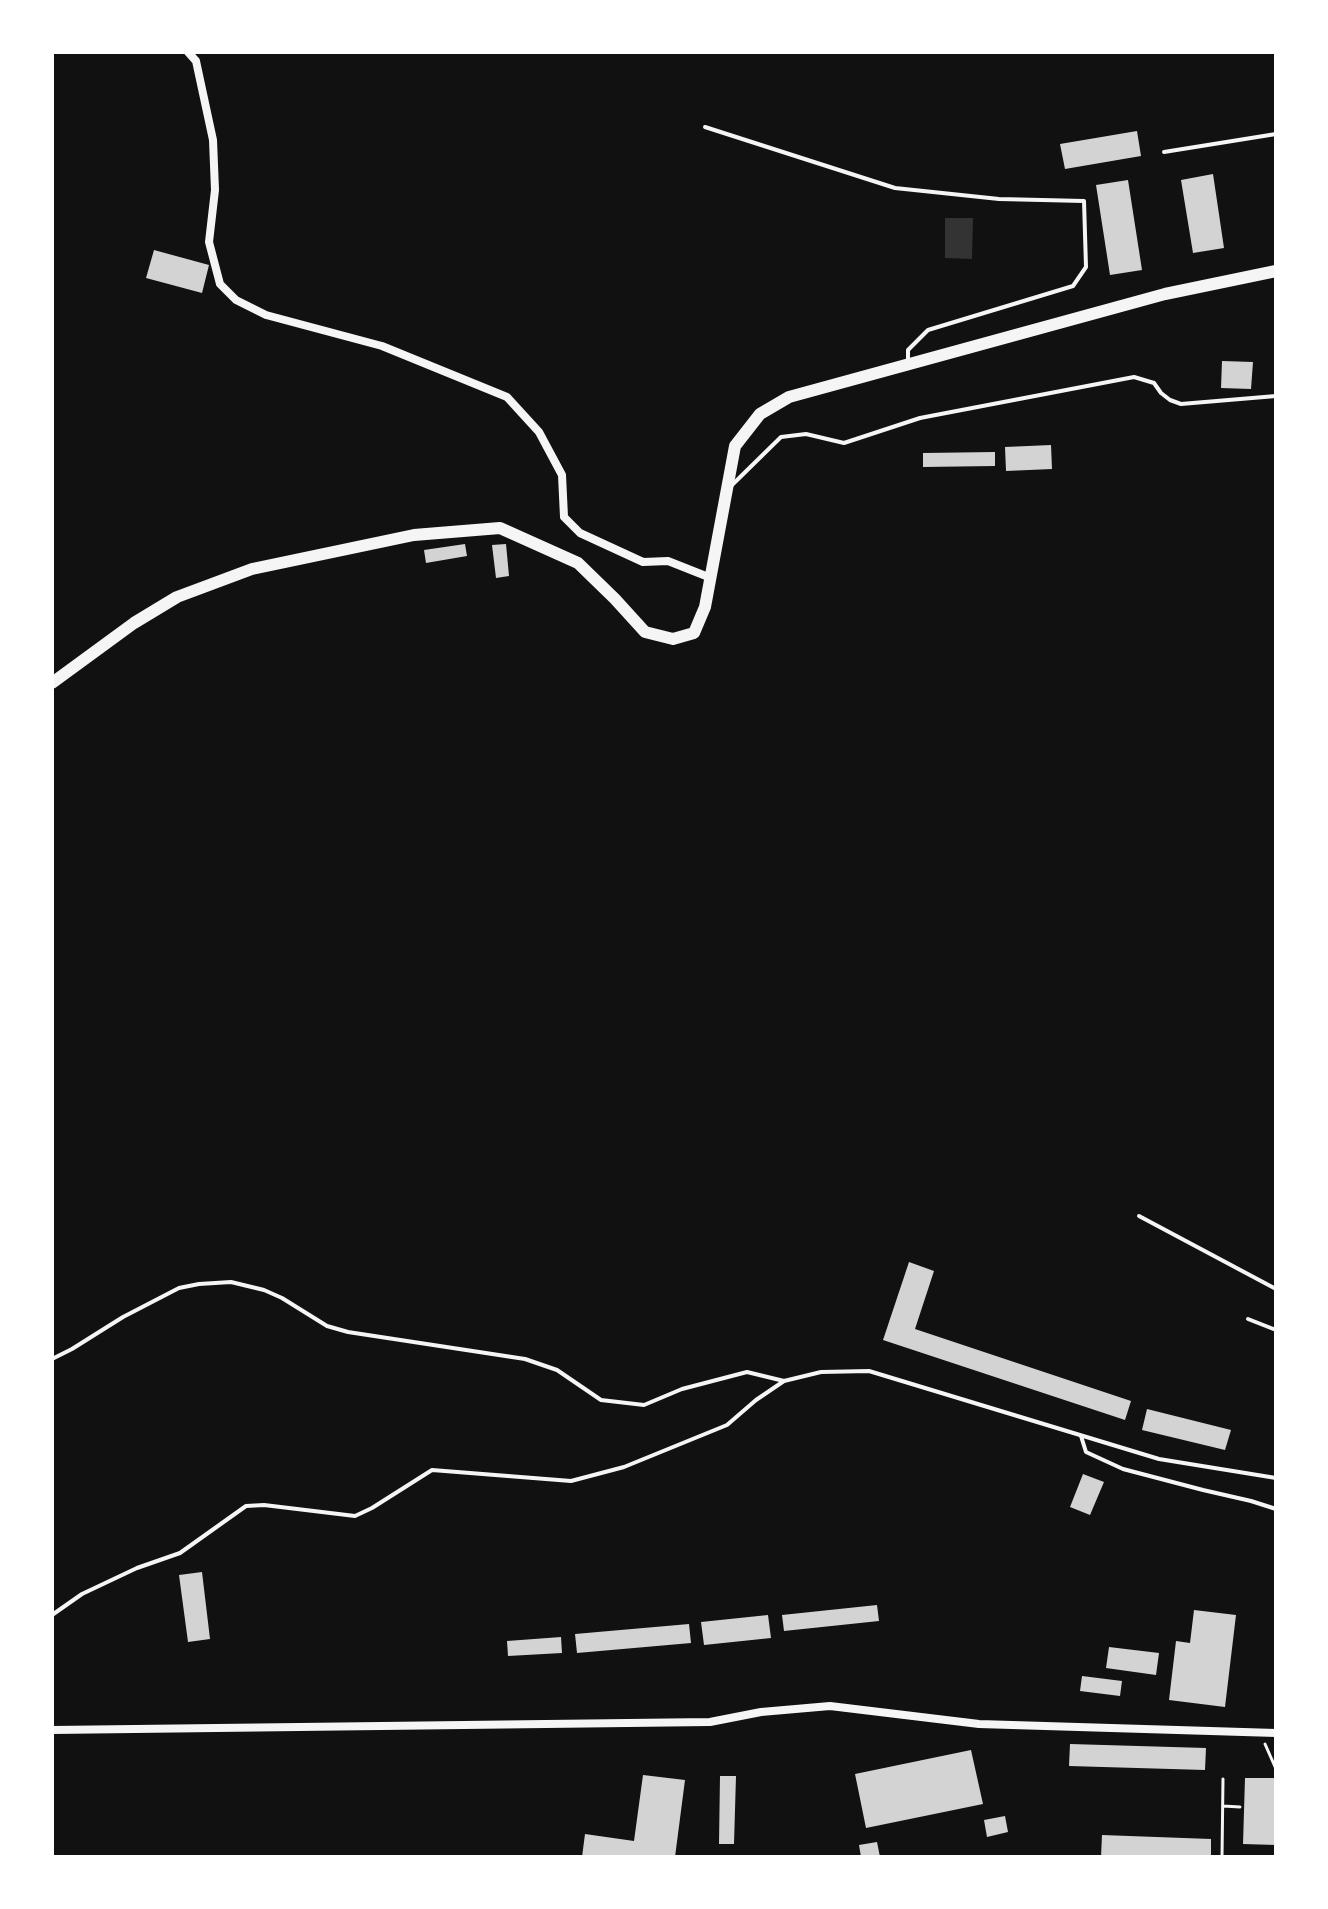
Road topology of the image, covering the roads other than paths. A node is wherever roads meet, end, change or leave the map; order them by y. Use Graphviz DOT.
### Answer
graph roads {
  1 [pos="188,52"];
  2 [pos="705,127"];
  3 [pos="1276,134"];
  4 [pos="1164,152"];
  5 [pos="1276,271"];
  6 [pos="908,364"];
  7 [pos="1276,396"];
  8 [pos="727,490"];
  9 [pos="711,578"];
  10 [pos="52,683"];
  11 [pos="1139,1216"];
  12 [pos="1276,1289"];
  13 [pos="1248,1319"];
  14 [pos="1276,1330"];
  15 [pos="52,1359"];
  16 [pos="784,1381"];
  17 [pos="1081,1436"];
  18 [pos="1276,1478"];
  19 [pos="1276,1509"];
  20 [pos="52,1615"];
  21 [pos="52,1730"];
  22 [pos="1276,1733"];
  1 -- 9 [label="street"];
  2 -- 6 [label="lane"];
  3 -- 4 [label="lane"];
  5 -- 6 [label="main road"];
  6 -- 8 [label="main road"];
  7 -- 8 [label="lane"];
  8 -- 9 [label="main road"];
  9 -- 10 [label="main road"];
  11 -- 12 [label="lane"];
  13 -- 14 [label="lane"];
  15 -- 16 [label="lane"];
  16 -- 17 [label="lane"];
  16 -- 20 [label="lane"];
  17 -- 18 [label="lane"];
  17 -- 19 [label="lane"];
  21 -- 22 [label="street"];
}
